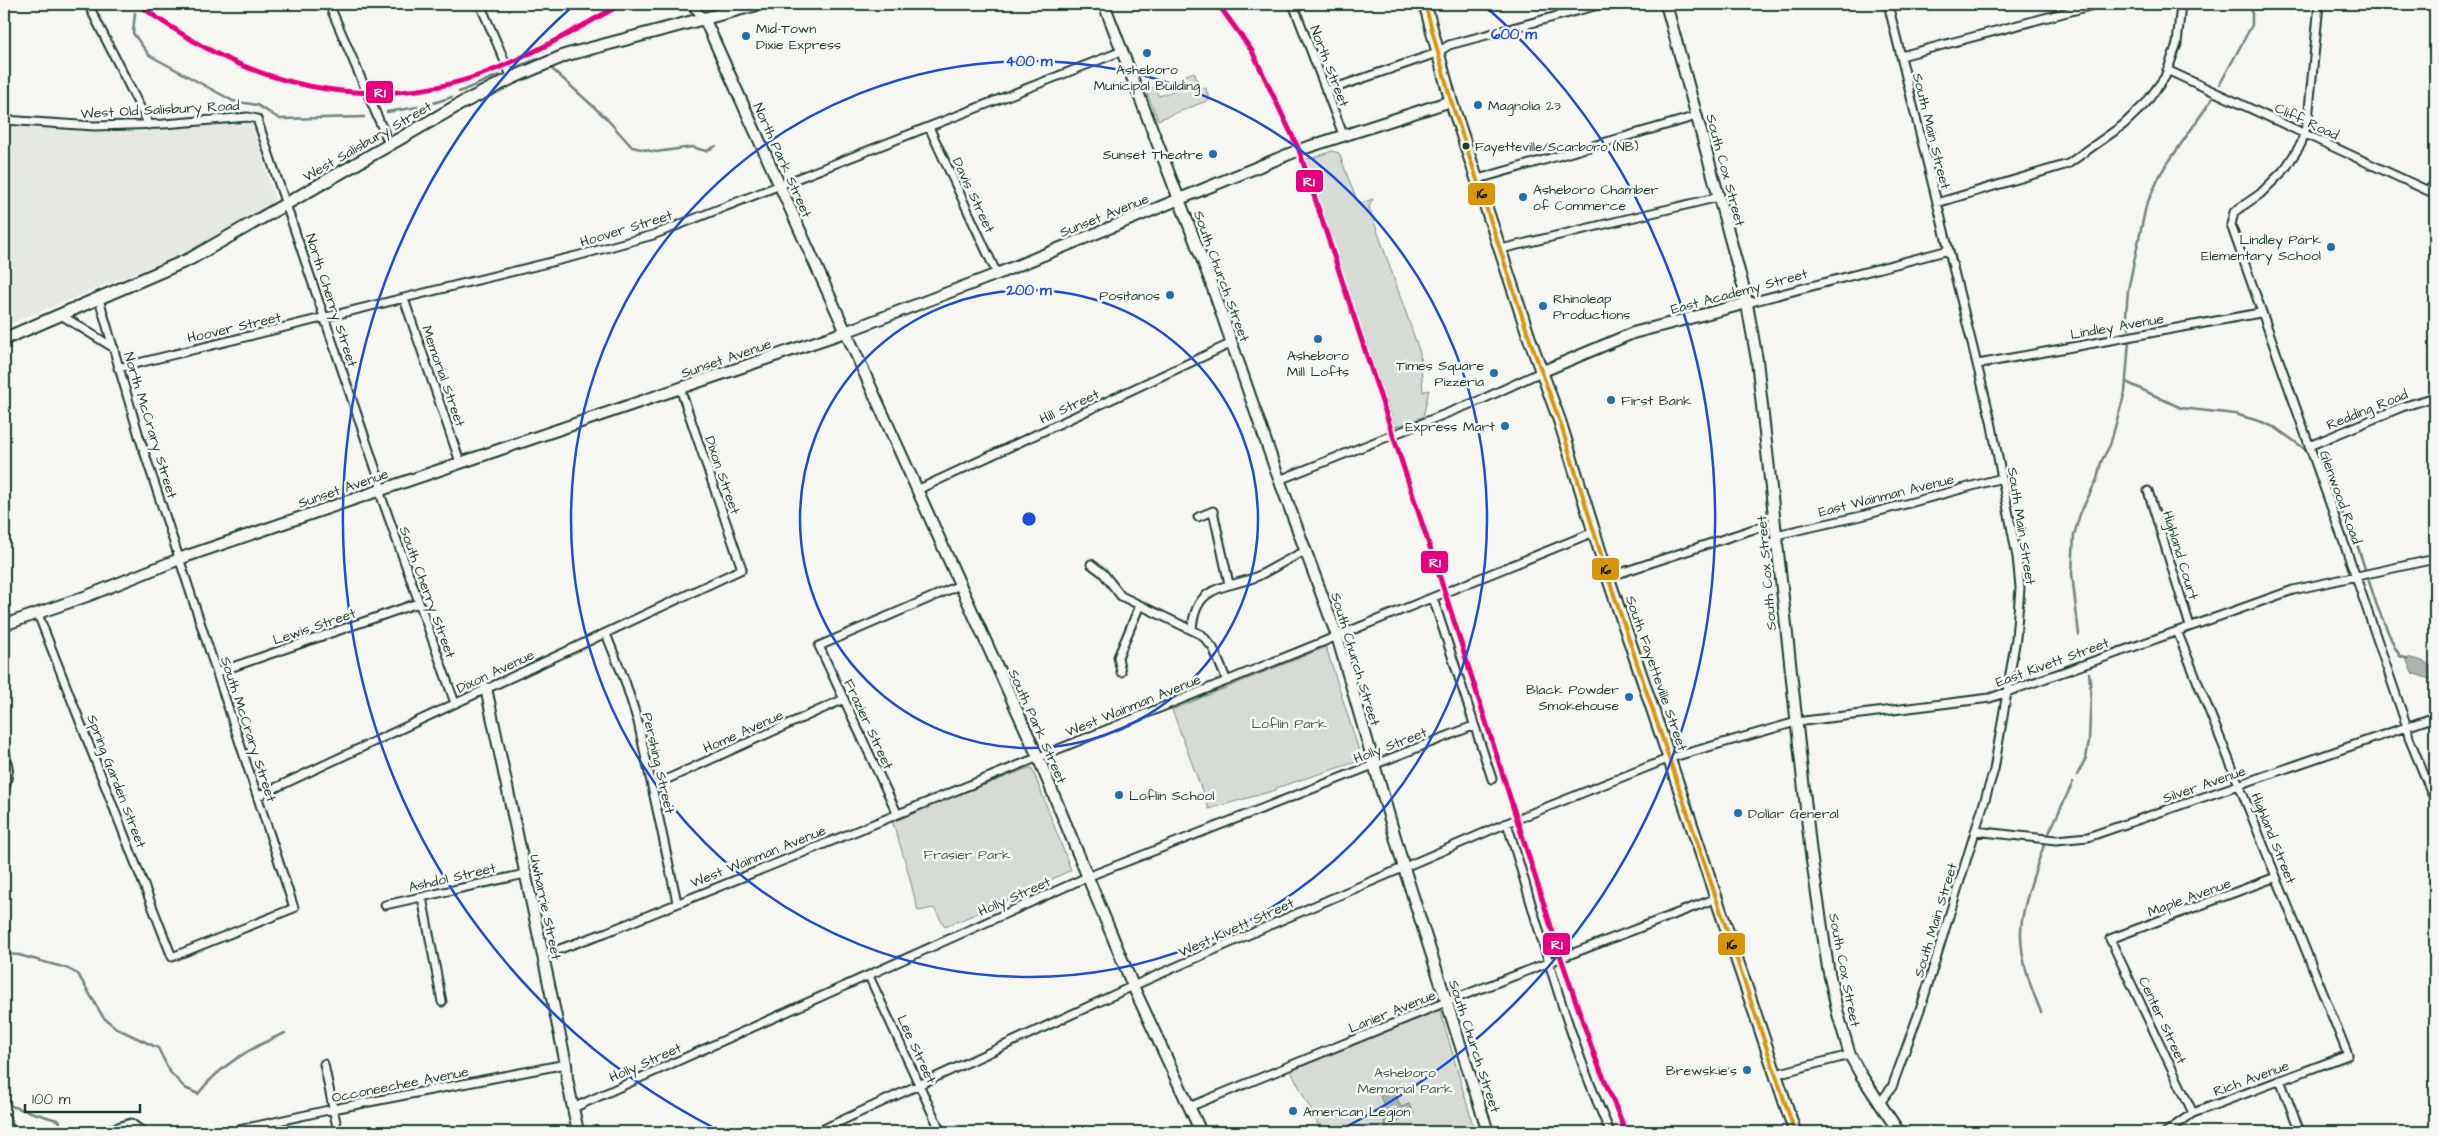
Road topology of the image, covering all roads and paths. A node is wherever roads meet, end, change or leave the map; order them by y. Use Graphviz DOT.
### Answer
graph roads {
  1 [pos="88,4"];
  2 [pos="329,4"];
  3 [pos="480,4"];
  4 [pos="690,4"];
  5 [pos="759,4"];
  6 [pos="1104,4"];
  7 [pos="1293,4"];
  8 [pos="1425,4"];
  9 [pos="1602,4"];
  10 [pos="1666,4"];
  11 [pos="1888,4"];
  12 [pos="2181,4"];
  13 [pos="2319,4"];
  14 [pos="2090,6"];
  15 [pos="704,18"];
  16 [pos="1122,51"];
  17 [pos="1438,53"];
  18 [pos="1901,56"];
  19 [pos="2167,70"];
  20 [pos="512,78"];
  21 [pos="1326,91"];
  22 [pos="1451,101"];
  23 [pos="1697,116"];
  24 [pos="4,120"];
  25 [pos="256,120"];
  26 [pos="149,125"];
  27 [pos="930,126"];
  28 [pos="2304,133"];
  29 [pos="1344,137"];
  30 [pos="390,146"];
  31 [pos="1478,178"];
  32 [pos="2435,180"];
  33 [pos="780,186"];
  34 [pos="2432,193"];
  35 [pos="1719,197"];
  36 [pos="1179,200"];
  37 [pos="1937,202"];
  38 [pos="287,205"];
  39 [pos="1501,249"];
  40 [pos="1949,250"];
  41 [pos="997,274"];
  42 [pos="404,298"];
  43 [pos="99,299"];
  44 [pos="1746,303"];
  45 [pos="2260,313"];
  46 [pos="61,315"];
  47 [pos="324,318"];
  48 [pos="845,332"];
  49 [pos="4,339"];
  50 [pos="1232,343"];
  51 [pos="114,348"];
  52 [pos="1978,364"];
  53 [pos="118,368"];
  54 [pos="1541,372"];
  55 [pos="680,388"];
  56 [pos="2435,397"];
  57 [pos="2309,446"];
  58 [pos="460,462"];
  59 [pos="2002,478"];
  60 [pos="1280,480"];
  61 [pos="380,490"];
  62 [pos="917,490"];
  63 [pos="2148,490"];
  64 [pos="1198,517"];
  65 [pos="1775,522"];
  66 [pos="1594,532"];
  67 [pos="1776,535"];
  68 [pos="1306,551"];
  69 [pos="180,559"];
  70 [pos="2435,559"];
  71 [pos="1091,564"];
  72 [pos="742,569"];
  73 [pos="1608,577"];
  74 [pos="2356,577"];
  75 [pos="1229,584"];
  76 [pos="960,586"];
  77 [pos="1433,598"];
  78 [pos="418,603"];
  79 [pos="1140,605"];
  80 [pos="38,614"];
  81 [pos="4,625"];
  82 [pos="2190,626"];
  83 [pos="1192,629"];
  84 [pos="2177,631"];
  85 [pos="606,634"];
  86 [pos="1337,636"];
  87 [pos="218,672"];
  88 [pos="1121,672"];
  89 [pos="1227,681"];
  90 [pos="486,688"];
  91 [pos="2009,690"];
  92 [pos="844,699"];
  93 [pos="455,703"];
  94 [pos="2435,717"];
  95 [pos="1796,722"];
  96 [pos="1473,726"];
  97 [pos="2407,726"];
  98 [pos="4,752"];
  99 [pos="1038,757"];
  100 [pos="1670,758"];
  101 [pos="1373,764"];
  102 [pos="1492,779"];
  103 [pos="2239,784"];
  104 [pos="652,786"];
  105 [pos="4,787"];
  106 [pos="258,796"];
  107 [pos="2435,801"];
  108 [pos="897,813"];
  109 [pos="1507,823"];
  110 [pos="1975,831"];
  111 [pos="1404,868"];
  112 [pos="525,874"];
  113 [pos="1087,877"];
  114 [pos="2276,877"];
  115 [pos="422,897"];
  116 [pos="1717,898"];
  117 [pos="677,902"];
  118 [pos="385,905"];
  119 [pos="294,908"];
  120 [pos="2110,939"];
  121 [pos="542,955"];
  122 [pos="1550,961"];
  123 [pos="869,976"];
  124 [pos="1133,986"];
  125 [pos="442,1002"];
  126 [pos="1446,1002"];
  127 [pos="1850,1055"];
  128 [pos="2348,1055"];
  129 [pos="324,1064"];
  130 [pos="566,1064"];
  131 [pos="1776,1074"];
  132 [pos="2280,1080"];
  133 [pos="919,1084"];
  134 [pos="1879,1104"];
  135 [pos="1189,1107"];
  136 [pos="573,1108"];
  137 [pos="333,1109"];
  138 [pos="2193,1113"];
  139 [pos="4,1118"];
  140 [pos="238,1130"];
  141 [pos="9,1132"];
  142 [pos="101,1132"];
  143 [pos="143,1132"];
  144 [pos="338,1132"];
  145 [pos="578,1132"];
  146 [pos="817,1132"];
  147 [pos="941,1132"];
  148 [pos="1201,1132"];
  149 [pos="1488,1132"];
  150 [pos="1610,1132"];
  151 [pos="1795,1132"];
  152 [pos="1899,1132"];
  153 [pos="2166,1132"];
  154 [pos="2300,1132"];
  1 -- 26 [label="street"];
  2 -- 30 [label="street"];
  3 -- 20 [label="street"];
  4 -- 15 [label="street, North Park Street"];
  5 -- 15 [label="main road, West Salisbury Street"];
  6 -- 16 [label="main road, South Church Street"];
  7 -- 21 [label="street, North Street"];
  8 -- 17 [label="main road, South Fayetteville Street"];
  9 -- 17 [label="street"];
  10 -- 23 [label="main road, South Cox Street"];
  11 -- 18 [label="street, South Main Street"];
  12 -- 19 [label="street"];
  13 -- 28 [label="street"];
  14 -- 18 [label="street"];
  15 -- 20 [label="main road, West Salisbury Street"];
  15 -- 33 [label="main road, North Park Street"];
  16 -- 27 [label="street, Hoover Street"];
  16 -- 36 [label="main road, South Church Street"];
  17 -- 21 [label="street"];
  17 -- 22 [label="main road, South Fayetteville Street"];
  18 -- 37 [label="street, South Main Street"];
  19 -- 28 [label="street, Cliff Road"];
  19 -- 37 [label="street"];
  20 -- 30 [label="main road, West Salisbury Street"];
  21 -- 29 [label="street, North Street"];
  22 -- 29 [label="main road, Sunset Avenue"];
  22 -- 31 [label="main road, South Fayetteville Street"];
  23 -- 31 [label="street"];
  23 -- 35 [label="main road, South Cox Street"];
  24 -- 26 [label="street, West Old Salisbury Road"];
  25 -- 26 [label="street, West Old Salisbury Road"];
  25 -- 38 [label="street, North Cherry Street"];
  27 -- 33 [label="street, Hoover Street"];
  27 -- 41 [label="street, Davis Street"];
  28 -- 34 [label="street, Cliff Road"];
  28 -- 45 [label="street, Glenwood Road"];
  29 -- 36 [label="main road, Sunset Avenue"];
  30 -- 38 [label="main road, West Salisbury Street"];
  31 -- 39 [label="main road, South Fayetteville Street"];
  32 -- 34 [label="street"];
  33 -- 42 [label="street, Hoover Street"];
  33 -- 48 [label="main road, North Park Street"];
  35 -- 39 [label="street"];
  35 -- 44 [label="main road, South Cox Street"];
  36 -- 41 [label="main road, Sunset Avenue"];
  36 -- 50 [label="main road, South Church Street"];
  37 -- 40 [label="street, South Main Street"];
  38 -- 43 [label="main road, West Salisbury Street"];
  38 -- 47 [label="street, North Cherry Street"];
  39 -- 54 [label="main road, South Fayetteville Street"];
  40 -- 44 [label="street, East Academy Street"];
  40 -- 52 [label="street, South Main Street"];
  41 -- 48 [label="main road, Sunset Avenue"];
  42 -- 47 [label="street, Hoover Street"];
  42 -- 58 [label="street, Memorial Street"];
  43 -- 46 [label="main road, West Salisbury Street"];
  43 -- 51 [label="street, North McCrary Street"];
  44 -- 54 [label="main road, East Academy Street"];
  44 -- 65 [label="main road, South Cox Street"];
  45 -- 52 [label="street, Lindley Avenue"];
  45 -- 57 [label="street, Glenwood Road"];
  46 -- 49 [label="main road, West Salisbury Street"];
  46 -- 51 [label="street"];
  47 -- 53 [label="street, Hoover Street"];
  47 -- 61 [label="street, North Cherry Street"];
  48 -- 55 [label="main road, Sunset Avenue"];
  48 -- 62 [label="main road, South Park Street"];
  50 -- 60 [label="main road, South Church Street"];
  50 -- 62 [label="street, Hill Street"];
  51 -- 53 [label="street, North McCrary Street"];
  52 -- 59 [label="street, South Main Street"];
  53 -- 69 [label="street, North McCrary Street"];
  54 -- 60 [label="street"];
  54 -- 66 [label="main road, South Fayetteville Street"];
  55 -- 58 [label="main road, Sunset Avenue"];
  55 -- 72 [label="street, Dixon Street"];
  56 -- 57 [label="street, Redding Road"];
  57 -- 74 [label="street, Glenwood Road"];
  58 -- 61 [label="main road, Sunset Avenue"];
  59 -- 67 [label="street, East Wainman Avenue"];
  59 -- 91 [label="street, South Main Street"];
  60 -- 68 [label="main road, South Church Street"];
  61 -- 69 [label="main road, Sunset Avenue"];
  61 -- 78 [label="street, South Cherry Street"];
  62 -- 76 [label="main road, South Park Street"];
  63 -- 82 [label="street, Highland Court"];
  64 -- 75 [label="street"];
  65 -- 67 [label="main road, South Cox Street"];
  65 -- 73 [label="street"];
  66 -- 73 [label="main road, South Fayetteville Street"];
  66 -- 77 [label="street, West Wainman Avenue"];
  67 -- 95 [label="main road, South Cox Street"];
  68 -- 75 [label="street"];
  68 -- 86 [label="main road, South Church Street"];
  69 -- 80 [label="main road, Sunset Avenue"];
  69 -- 87 [label="street, South McCrary Street"];
  70 -- 74 [label="street, East Kivett Street"];
  71 -- 79 [label="street"];
  72 -- 85 [label="street, Dixon Avenue"];
  73 -- 100 [label="main road, South Fayetteville Street"];
  74 -- 82 [label="street, East Kivett Street"];
  74 -- 97 [label="street, Glenwood Road"];
  75 -- 83 [label="street"];
  76 -- 92 [label="street, Frazier Street"];
  76 -- 99 [label="main road, South Park Street"];
  77 -- 86 [label="street, West Wainman Avenue"];
  77 -- 96 [label="street"];
  78 -- 87 [label="street, Lewis Street"];
  78 -- 93 [label="street, South Cherry Street"];
  79 -- 83 [label="street"];
  79 -- 88 [label="street"];
  80 -- 81 [label="main road, Sunset Avenue"];
  80 -- 119 [label="street, Spring Garden Street"];
  82 -- 84 [label="street, East Kivett Street"];
  83 -- 89 [label="street"];
  84 -- 91 [label="street, East Kivett Street"];
  84 -- 103 [label="street, Highland Street"];
  85 -- 90 [label="street, Dixon Avenue"];
  85 -- 104 [label="street, Pershing Street"];
  86 -- 89 [label="street, West Wainman Avenue"];
  86 -- 101 [label="main road, South Church Street"];
  87 -- 106 [label="street, South McCrary Street"];
  89 -- 99 [label="street, West Wainman Avenue"];
  90 -- 93 [label="street, Dixon Avenue"];
  90 -- 112 [label="main road, Uwharrie Street"];
  91 -- 95 [label="street, East Kivett Street"];
  91 -- 110 [label="street, South Main Street"];
  92 -- 104 [label="street, Home Avenue"];
  92 -- 108 [label="street, Frazier Street"];
  93 -- 106 [label="street, Dixon Avenue"];
  94 -- 97 [label="street, Silver Avenue"];
  95 -- 100 [label="street, East Kivett Street"];
  95 -- 127 [label="main road, South Cox Street"];
  96 -- 101 [label="street, Holly Street"];
  96 -- 102 [label="street"];
  97 -- 103 [label="street, Silver Avenue"];
  97 -- 107 [label="street, Glenwood Road"];
  98 -- 105 [label="main road"];
  99 -- 108 [label="street, West Wainman Avenue"];
  99 -- 113 [label="main road, South Park Street"];
  100 -- 109 [label="street, West Kivett Street"];
  100 -- 116 [label="main road, South Fayetteville Street"];
  101 -- 111 [label="main road, South Church Street"];
  101 -- 113 [label="street, Holly Street"];
  103 -- 110 [label="street, Silver Avenue"];
  103 -- 114 [label="street, Highland Street"];
  104 -- 117 [label="street, Pershing Street"];
  106 -- 119 [label="street, South McCrary Street"];
  108 -- 117 [label="street, West Wainman Avenue"];
  109 -- 111 [label="street, West Kivett Street"];
  109 -- 122 [label="street"];
  110 -- 134 [label="street, South Main Street"];
  111 -- 124 [label="street, West Kivett Street"];
  111 -- 126 [label="main road, South Church Street"];
  112 -- 115 [label="street, Ashdol Street"];
  112 -- 121 [label="main road, Uwharrie Street"];
  113 -- 123 [label="street, Holly Street"];
  113 -- 124 [label="main road, South Park Street"];
  114 -- 120 [label="street, Maple Avenue"];
  114 -- 128 [label="street, Highland Street"];
  115 -- 118 [label="street, Ashdol Street"];
  115 -- 125 [label="street"];
  116 -- 122 [label="street, Lanier Avenue"];
  116 -- 131 [label="main road, South Fayetteville Street"];
  117 -- 121 [label="street, West Wainman Avenue"];
  120 -- 138 [label="street, Center Street"];
  121 -- 130 [label="main road, Uwharrie Street"];
  122 -- 126 [label="street, Lanier Avenue"];
  122 -- 150 [label="street"];
  123 -- 133 [label="street, Lee Street"];
  123 -- 136 [label="street, Holly Street"];
  124 -- 133 [label="street, West Kivett Street"];
  124 -- 135 [label="main road, South Park Street"];
  126 -- 135 [label="street, Lanier Avenue"];
  126 -- 149 [label="main road, South Church Street"];
  127 -- 131 [label="street"];
  127 -- 134 [label="main road, South Cox Street"];
  128 -- 132 [label="street, Rich Avenue"];
  129 -- 137 [label="street"];
  130 -- 136 [label="main road, Uwharrie Street"];
  130 -- 137 [label="street, Occoneechee Avenue"];
  131 -- 151 [label="main road, South Fayetteville Street"];
  132 -- 138 [label="street, Rich Avenue"];
  132 -- 154 [label="street"];
  133 -- 146 [label="street, West Kivett Street"];
  133 -- 147 [label="street, Lee Street"];
  134 -- 152 [label="main road, South Cox Street"];
  135 -- 148 [label="main road, South Park Street"];
  136 -- 145 [label="main road, Uwharrie Street"];
  137 -- 140 [label="street, Occoneechee Avenue"];
  137 -- 144 [label="street"];
  138 -- 153 [label="street, Rich Avenue"];
  139 -- 141 [label="main road"];
  142 -- 143 [label="street"];
}
